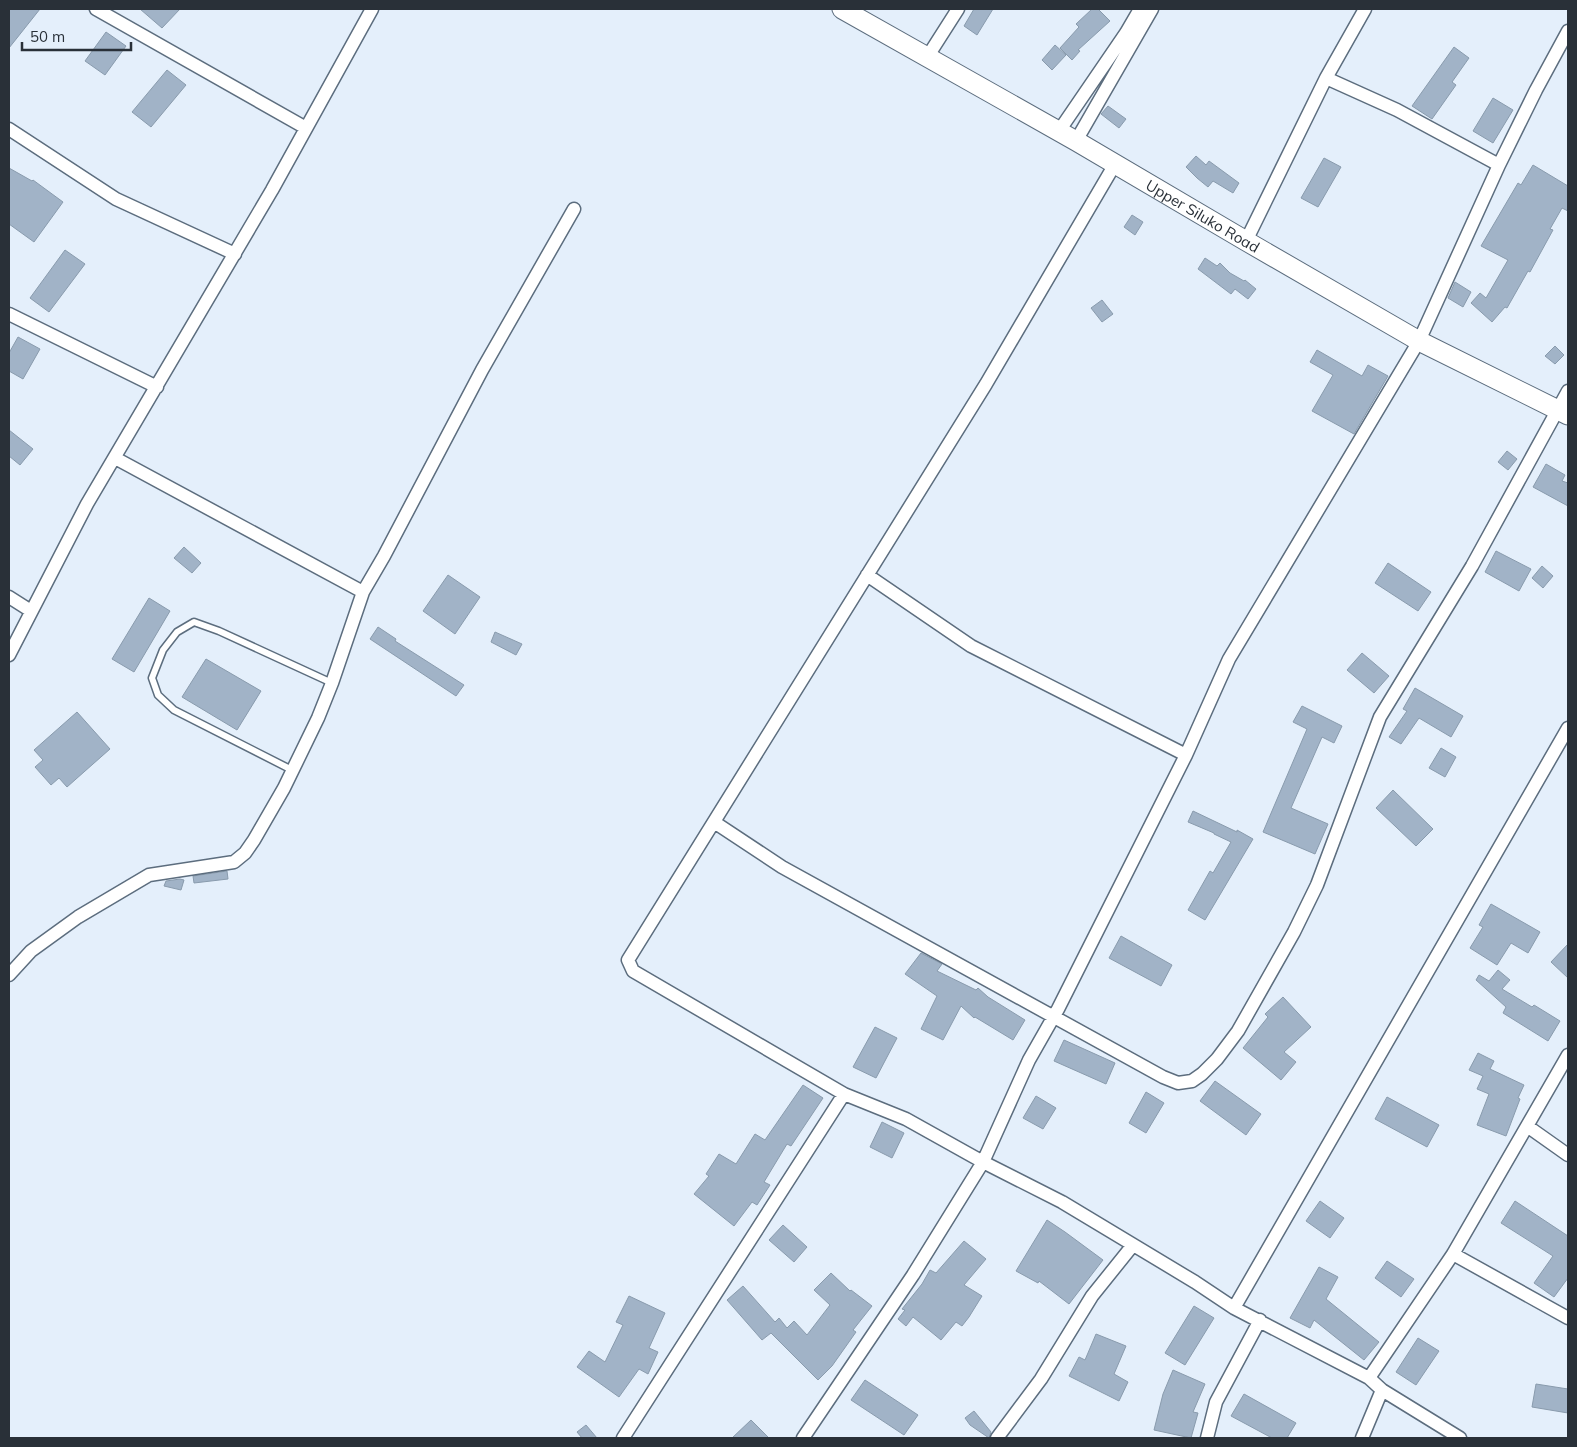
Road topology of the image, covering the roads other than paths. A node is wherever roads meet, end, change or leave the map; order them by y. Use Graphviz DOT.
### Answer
graph roads {
  1 [pos="96,9"];
  2 [pos="372,9"];
  3 [pos="842,9"];
  4 [pos="958,9"];
  5 [pos="1140,9"];
  6 [pos="1152,9"];
  7 [pos="1365,9"];
  8 [pos="1568,31"];
  9 [pos="928,56"];
  10 [pos="1326,78"];
  11 [pos="306,128"];
  12 [pos="9,129"];
  13 [pos="1059,131"];
  14 [pos="1076,140"];
  15 [pos="1115,164"];
  16 [pos="1499,165"];
  17 [pos="574,209"];
  18 [pos="1246,242"];
  19 [pos="235,254"];
  20 [pos="9,314"];
  21 [pos="1419,341"];
  22 [pos="157,387"];
  23 [pos="1568,390"];
  24 [pos="1563,412"];
  25 [pos="114,458"];
  26 [pos="867,575"];
  27 [pos="363,592"];
  28 [pos="9,597"];
  29 [pos="31,611"];
  30 [pos="9,655"];
  31 [pos="332,682"];
  32 [pos="1568,728"];
  33 [pos="1186,755"];
  34 [pos="292,770"];
  35 [pos="714,822"];
  36 [pos="9,975"];
  37 [pos="1053,1017"];
  38 [pos="1568,1055"];
  39 [pos="844,1094"];
  40 [pos="1527,1126"];
  41 [pos="1568,1155"];
  42 [pos="983,1162"];
  43 [pos="1133,1245"];
  44 [pos="1453,1254"];
  45 [pos="1234,1308"];
  46 [pos="1568,1318"];
  47 [pos="1260,1320"];
  48 [pos="1369,1378"];
  49 [pos="1382,1390"];
  50 [pos="623,1438"];
  51 [pos="803,1438"];
  52 [pos="997,1438"];
  53 [pos="1207,1438"];
  54 [pos="1362,1438"];
  55 [pos="1460,1438"];
  1 -- 11 [label="street"];
  2 -- 11 [label="street"];
  3 -- 9 [label="main road, Upper Siluko Road"];
  4 -- 9 [label="street"];
  5 -- 13 [label="street"];
  6 -- 14 [label="street"];
  7 -- 10 [label="street"];
  8 -- 16 [label="street"];
  9 -- 13 [label="main road, Upper Siluko Road"];
  10 -- 16 [label="street"];
  10 -- 18 [label="street"];
  11 -- 19 [label="street"];
  12 -- 19 [label="street"];
  13 -- 14 [label="main road, Upper Siluko Road"];
  14 -- 15 [label="main road, Upper Siluko Road"];
  15 -- 18 [label="main road, Upper Siluko Road"];
  15 -- 26 [label="street"];
  16 -- 21 [label="street"];
  17 -- 27 [label="street"];
  18 -- 21 [label="main road, Upper Siluko Road"];
  19 -- 22 [label="street"];
  20 -- 22 [label="street"];
  21 -- 24 [label="main road, Upper Siluko Road"];
  21 -- 33 [label="street"];
  22 -- 25 [label="street"];
  23 -- 24 [label="street"];
  24 -- 37 [label="street"];
  25 -- 27 [label="street"];
  25 -- 29 [label="street"];
  26 -- 33 [label="street"];
  26 -- 35 [label="street"];
  27 -- 31 [label="street"];
  28 -- 29 [label="street"];
  29 -- 30 [label="street"];
  31 -- 34 [label="street"];
  31 -- 34 [label="lane"];
  32 -- 45 [label="street"];
  33 -- 37 [label="street"];
  34 -- 36 [label="street"];
  35 -- 37 [label="street"];
  35 -- 39 [label="street"];
  37 -- 42 [label="street"];
  38 -- 40 [label="street"];
  39 -- 42 [label="street"];
  39 -- 50 [label="street"];
  40 -- 41 [label="street"];
  40 -- 44 [label="street"];
  42 -- 43 [label="street"];
  42 -- 51 [label="street"];
  43 -- 45 [label="street"];
  43 -- 52 [label="street"];
  44 -- 46 [label="street"];
  44 -- 48 [label="street"];
  45 -- 47 [label="street"];
  47 -- 48 [label="street"];
  47 -- 53 [label="street"];
  48 -- 49 [label="street"];
  49 -- 54 [label="street"];
  49 -- 55 [label="street"];
}
